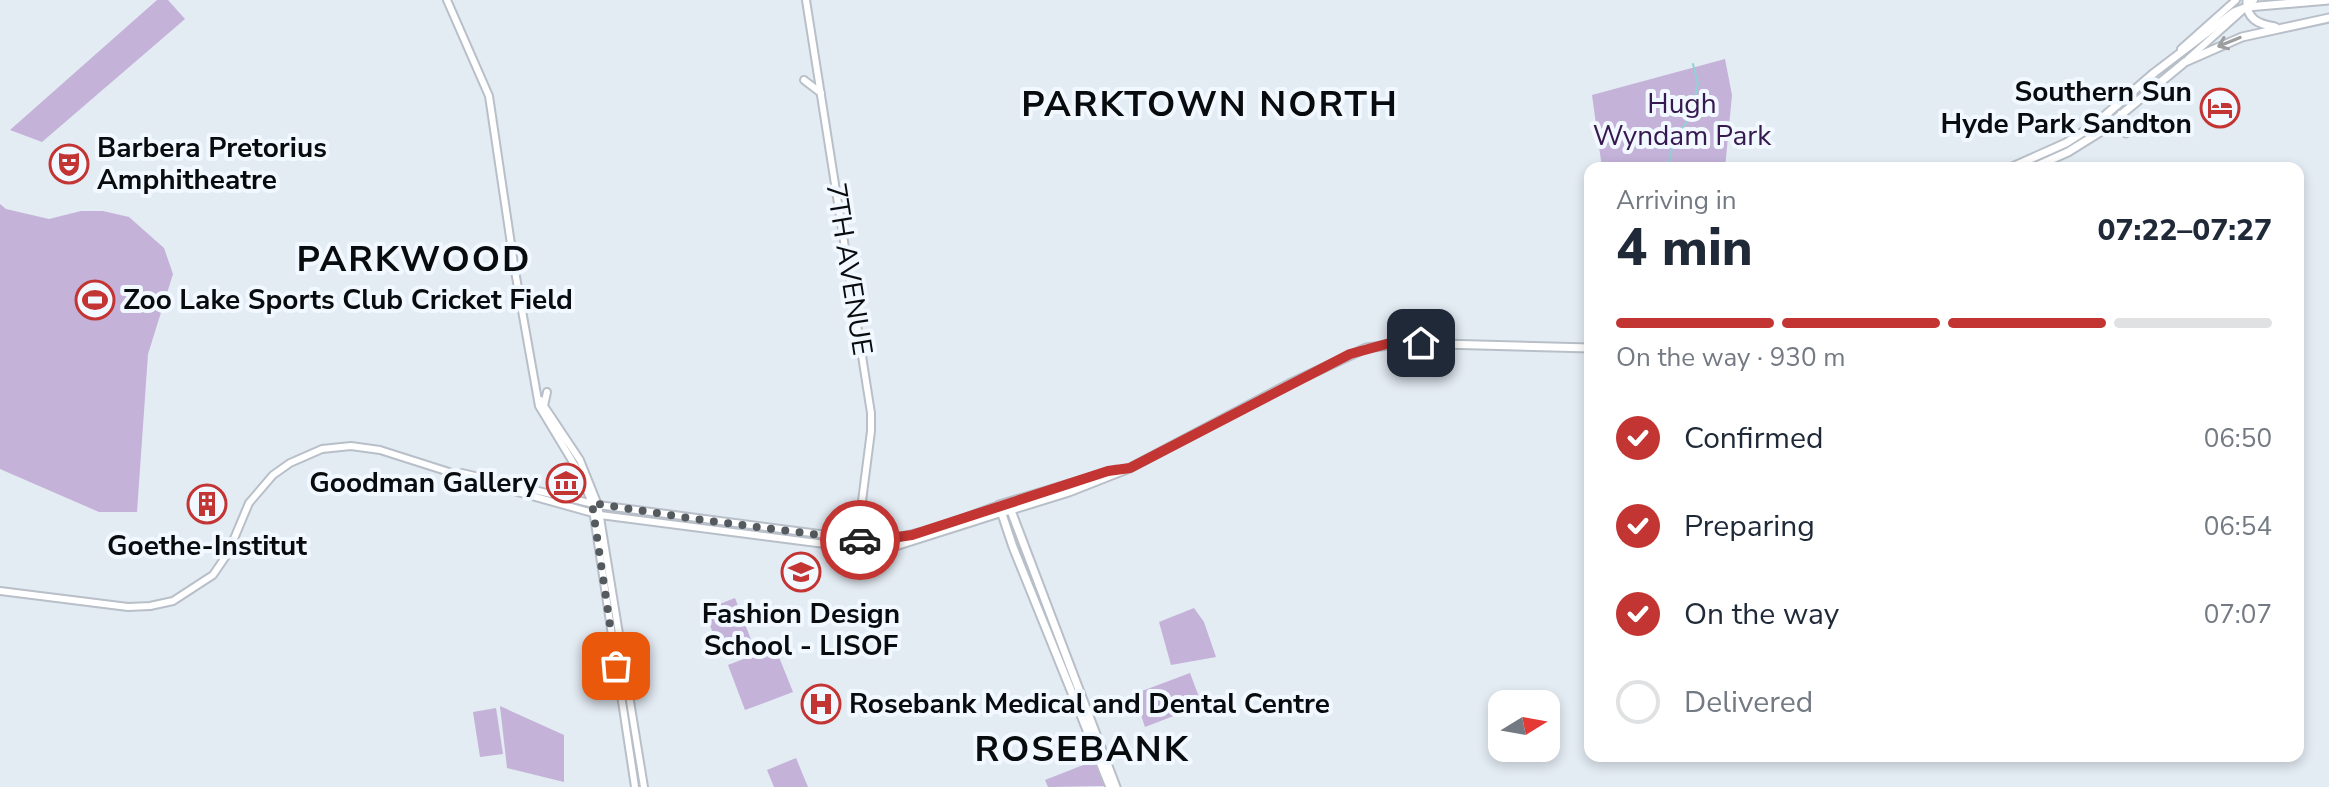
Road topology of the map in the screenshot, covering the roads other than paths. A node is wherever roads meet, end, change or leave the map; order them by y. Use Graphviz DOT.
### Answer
graph roads {
  1 [pos="447,0"];
  2 [pos="806,0"];
  3 [pos="2236,0"];
  4 [pos="2254,0"];
  5 [pos="2317,0"];
  6 [pos="2329,0"];
  7 [pos="2247,4"];
  8 [pos="2329,18"];
  9 [pos="2277,28"];
  10 [pos="2185,62"];
  11 [pos="2154,73"];
  12 [pos="804,80"];
  13 [pos="821,93"];
  14 [pos="2134,102"];
  15 [pos="2121,114"];
  16 [pos="2094,125"];
  17 [pos="2126,133"];
  18 [pos="2023,162"];
  19 [pos="2045,162"];
  20 [pos="1584,348"];
  21 [pos="547,392"];
  22 [pos="537,397"];
  23 [pos="544,406"];
  24 [pos="540,424"];
  25 [pos="554,433"];
  26 [pos="459,473"];
  27 [pos="586,489"];
  28 [pos="572,500"];
  29 [pos="595,504"];
  30 [pos="1005,508"];
  31 [pos="597,514"];
  32 [pos="620,517"];
  33 [pos="603,529"];
  34 [pos="858,539"];
  35 [pos="856,548"];
  36 [pos="0,591"];
  37 [pos="635,787"];
  38 [pos="644,787"];
  39 [pos="1110,787"];
  40 [pos="1116,787"];
  1 -- 22 [label="main road"];
  2 -- 13 [label="main road, 7TH AVENUE"];
  3 -- 11 [label="main road"];
  4 -- 7 [label="main road"];
  5 -- 6 [label="main road"];
  5 -- 7 [label="main road"];
  7 -- 9 [label="main road"];
  7 -- 10 [label="main road"];
  7 -- 11 [label="main road"];
  8 -- 9 [label="main road"];
  9 -- 10 [label="main road, one-way"];
  10 -- 14 [label="main road"];
  11 -- 16 [label="main road"];
  12 -- 13 [label="main road"];
  13 -- 34 [label="main road, 7TH AVENUE"];
  14 -- 15 [label="main road"];
  14 -- 16 [label="main road"];
  15 -- 17 [label="main road"];
  15 -- 19 [label="main road"];
  16 -- 18 [label="main road"];
  20 -- 30 [label="main road"];
  21 -- 23 [label="main road"];
  22 -- 23 [label="main road"];
  22 -- 25 [label="main road"];
  23 -- 29 [label="main road"];
  24 -- 25 [label="main road"];
  25 -- 27 [label="main road"];
  26 -- 28 [label="main road"];
  26 -- 31 [label="main road"];
  26 -- 36 [label="main road"];
  27 -- 28 [label="main road"];
  27 -- 29 [label="main road"];
  28 -- 29 [label="main road"];
  29 -- 31 [label="main road"];
  29 -- 34 [label="main road"];
  30 -- 34 [label="main road"];
  30 -- 35 [label="main road"];
  30 -- 39 [label="main road"];
  30 -- 40 [label="main road"];
  31 -- 32 [label="main road"];
  31 -- 33 [label="main road"];
  31 -- 37 [label="main road"];
  32 -- 33 [label="main road"];
  32 -- 35 [label="main road"];
  33 -- 38 [label="main road"];
  34 -- 35 [label="main road, 7TH AVENUE"];
}
